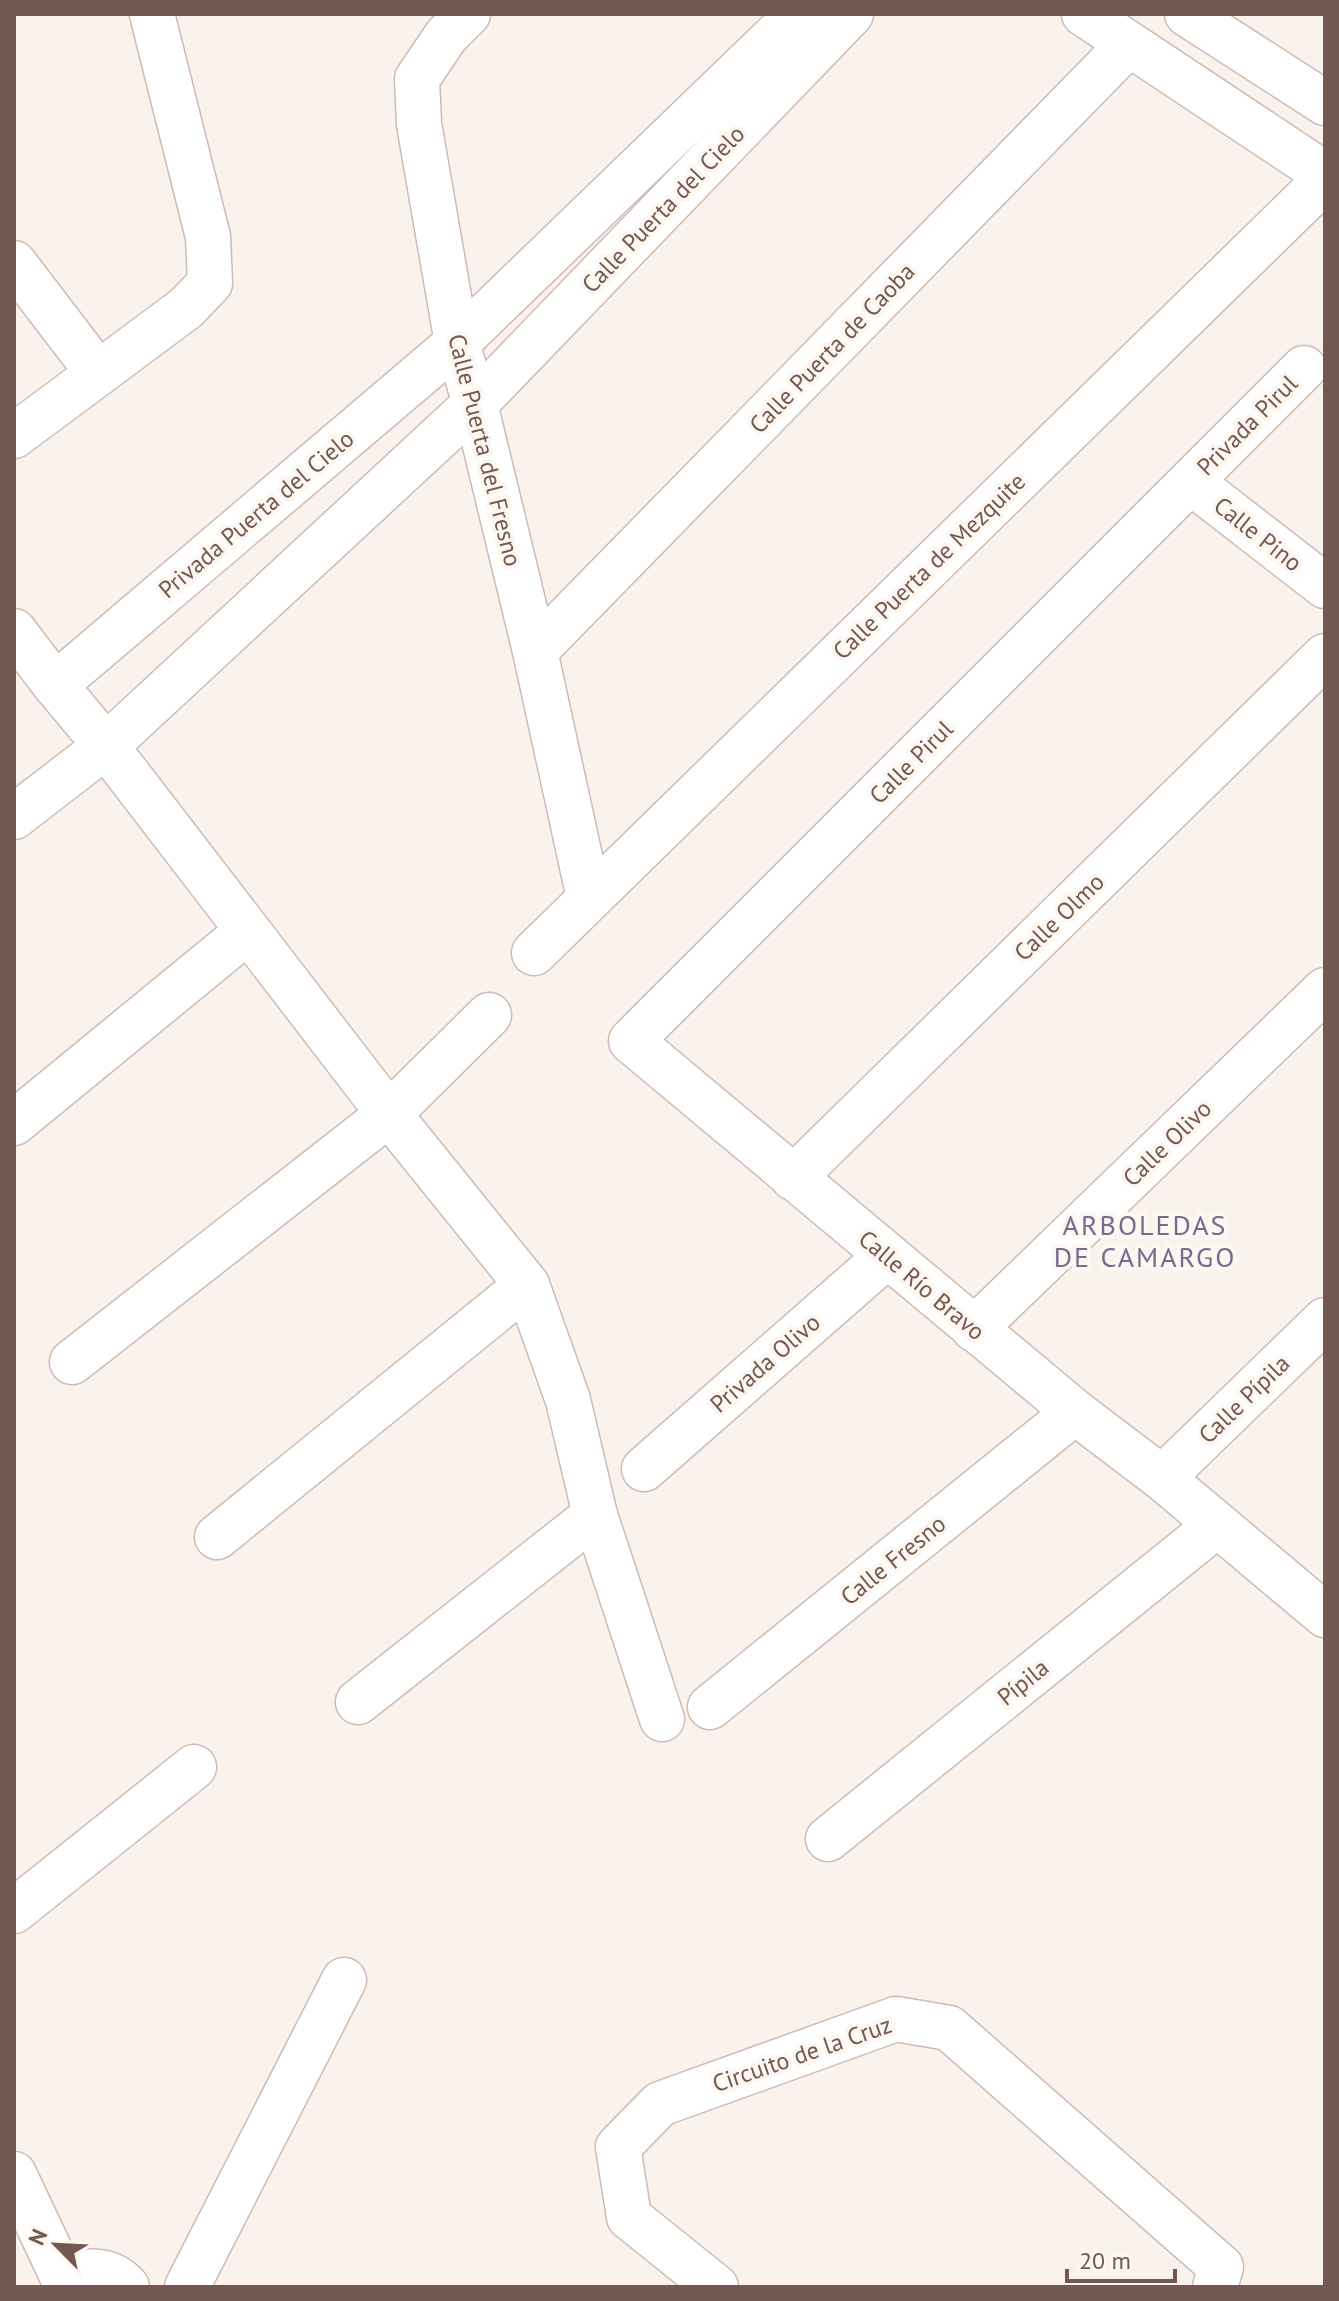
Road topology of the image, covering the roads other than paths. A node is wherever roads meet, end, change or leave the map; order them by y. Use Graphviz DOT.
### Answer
graph roads {
  1 [pos="152,14"];
  2 [pos="468,14"];
  3 [pos="798,14"];
  4 [pos="851,14"];
  5 [pos="1084,14"];
  6 [pos="1187,14"];
  7 [pos="1128,45"];
  8 [pos="1325,103"];
  9 [pos="1325,174"];
  10 [pos="1325,180"];
  11 [pos="14,263"];
  12 [pos="457,343"];
  13 [pos="1304,368"];
  14 [pos="98,373"];
  15 [pos="475,404"];
  16 [pos="14,436"];
  17 [pos="1191,482"];
  18 [pos="1325,586"];
  19 [pos="14,631"];
  20 [pos="535,651"];
  21 [pos="1325,656"];
  22 [pos="55,685"];
  23 [pos="106,746"];
  24 [pos="14,817"];
  25 [pos="589,898"];
  26 [pos="248,931"];
  27 [pos="534,953"];
  28 [pos="1325,990"];
  29 [pos="489,1015"];
  30 [pos="631,1041"];
  31 [pos="389,1114"];
  32 [pos="14,1123"];
  33 [pos="793,1178"];
  34 [pos="887,1256"];
  35 [pos="527,1285"];
  36 [pos="1325,1320"];
  37 [pos="974,1329"];
  38 [pos="72,1362"];
  39 [pos="1075,1412"];
  40 [pos="644,1469"];
  41 [pos="1162,1478"];
  42 [pos="595,1515"];
  43 [pos="1217,1525"];
  44 [pos="217,1537"];
  45 [pos="1325,1615"];
  46 [pos="358,1702"];
  47 [pos="710,1707"];
  48 [pos="662,1719"];
  49 [pos="194,1767"];
  50 [pos="828,1839"];
  51 [pos="14,1911"];
  52 [pos="344,1980"];
  53 [pos="14,2174"];
  54 [pos="57,2281"];
  55 [pos="127,2287"];
  56 [pos="187,2287"];
  57 [pos="716,2287"];
  58 [pos="1215,2287"];
  1 -- 14 [label="street"];
  2 -- 12 [label="street, Calle Puerta del Fresno"];
  3 -- 12 [label="street, Calle Puerta del Cielo"];
  4 -- 15 [label="street, Calle Puerta del Cielo"];
  5 -- 7 [label="street"];
  6 -- 8 [label="street"];
  7 -- 9 [label="street"];
  7 -- 20 [label="street, Calle Puerta de Caoba"];
  10 -- 25 [label="street, Calle Puerta de Mezquite"];
  11 -- 14 [label="street"];
  12 -- 15 [label="street, Calle Puerta del Fresno"];
  12 -- 22 [label="street, Privada Puerta del Cielo"];
  13 -- 17 [label="street, Privada Pirul"];
  14 -- 16 [label="street"];
  15 -- 20 [label="street, Calle Puerta del Fresno"];
  15 -- 23 [label="street"];
  17 -- 18 [label="street, Calle Pino"];
  17 -- 30 [label="street, Calle Pirul"];
  19 -- 22 [label="street"];
  20 -- 25 [label="street, Calle Puerta del Fresno"];
  21 -- 33 [label="street, Calle Olmo"];
  22 -- 23 [label="street"];
  23 -- 24 [label="street"];
  23 -- 26 [label="street"];
  25 -- 27 [label="street, Calle Puerta de Mezquite"];
  26 -- 31 [label="street"];
  26 -- 32 [label="street"];
  28 -- 37 [label="street, Calle Olivo"];
  29 -- 31 [label="street"];
  30 -- 33 [label="street, Calle Río Bravo"];
  31 -- 35 [label="street"];
  31 -- 38 [label="street"];
  33 -- 34 [label="street, Calle Río Bravo"];
  34 -- 37 [label="street, Calle Río Bravo"];
  34 -- 40 [label="street, Privada Olivo"];
  35 -- 42 [label="street"];
  35 -- 44 [label="street"];
  36 -- 41 [label="street, Calle Pípila"];
  37 -- 39 [label="street, Calle Río Bravo"];
  39 -- 41 [label="street, Calle Río Bravo"];
  39 -- 47 [label="street, Calle Fresno"];
  41 -- 43 [label="street, Calle Río Bravo"];
  42 -- 46 [label="street"];
  42 -- 48 [label="street"];
  43 -- 45 [label="street, Calle Río Bravo"];
  43 -- 50 [label="street, Pípila"];
  49 -- 51 [label="street"];
  52 -- 56 [label="street"];
  53 -- 54 [label="street"];
  54 -- 55 [label="street"];
  57 -- 58 [label="street, Circuito de la Cruz"];
}
